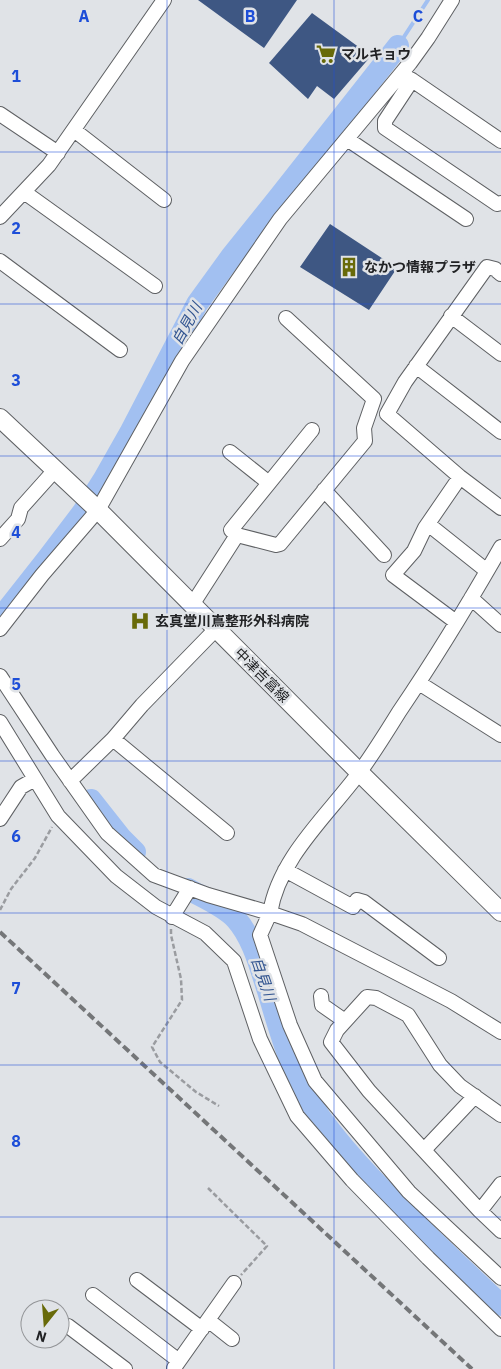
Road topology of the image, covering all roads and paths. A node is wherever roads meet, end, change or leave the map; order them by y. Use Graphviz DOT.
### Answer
graph roads {
  1 [pos="164,0"];
  2 [pos="452,0"];
  3 [pos="406,78"];
  4 [pos="0,114"];
  5 [pos="74,130"];
  6 [pos="347,139"];
  7 [pos="501,141"];
  8 [pos="58,153"];
  9 [pos="24,192"];
  10 [pos="164,200"];
  11 [pos="501,204"];
  12 [pos="0,217"];
  13 [pos="466,219"];
  14 [pos="0,261"];
  15 [pos="501,274"];
  16 [pos="155,286"];
  17 [pos="451,316"];
  18 [pos="286,318"];
  19 [pos="120,350"];
  20 [pos="501,354"];
  21 [pos="416,366"];
  22 [pos="0,418"];
  23 [pos="312,430"];
  24 [pos="501,432"];
  25 [pos="230,452"];
  26 [pos="55,470"];
  27 [pos="460,477"];
  28 [pos="269,483"];
  29 [pos="324,490"];
  30 [pos="501,508"];
  31 [pos="98,510"];
  32 [pos="428,524"];
  33 [pos="237,535"];
  34 [pos="0,539"];
  35 [pos="501,547"];
  36 [pos="384,555"];
  37 [pos="487,571"];
  38 [pos="471,598"];
  39 [pos="192,605"];
  40 [pos="456,622"];
  41 [pos="501,625"];
  42 [pos="216,629"];
  43 [pos="0,630"];
  44 [pos="0,676"];
  45 [pos="419,683"];
  46 [pos="0,722"];
  47 [pos="501,735"];
  48 [pos="113,740"];
  49 [pos="359,772"];
  50 [pos="35,779"];
  51 [pos="70,781"];
  52 [pos="58,816"];
  53 [pos="0,819"];
  54 [pos="227,833"];
  55 [pos="285,870"];
  56 [pos="190,888"];
  57 [pos="0,910"];
  58 [pos="501,912"];
  59 [pos="270,913"];
  60 [pos="172,916"];
  61 [pos="439,958"];
  62 [pos="321,996"];
  63 [pos="346,1021"];
  64 [pos="501,1032"];
  65 [pos="474,1096"];
  66 [pos="219,1106"];
  67 [pos="501,1115"];
  68 [pos="424,1150"];
  69 [pos="501,1184"];
  70 [pos="208,1188"];
  71 [pos="480,1211"];
  72 [pos="501,1231"];
  73 [pos="501,1278"];
  74 [pos="137,1280"];
  75 [pos="234,1283"];
  76 [pos="93,1295"];
  77 [pos="205,1325"];
  78 [pos="70,1327"];
  79 [pos="501,1329"];
  80 [pos="232,1339"];
  81 [pos="176,1365"];
  82 [pos="126,1369"];
  1 -- 5 [label="street"];
  2 -- 3 [label="street"];
  3 -- 6 [label="street"];
  3 -- 7 [label="street"];
  3 -- 11 [label="street"];
  4 -- 8 [label="street"];
  5 -- 8 [label="street"];
  5 -- 10 [label="street"];
  6 -- 13 [label="street"];
  6 -- 31 [label="street"];
  8 -- 9 [label="street"];
  9 -- 12 [label="street"];
  9 -- 16 [label="street"];
  14 -- 19 [label="street"];
  15 -- 17 [label="street"];
  17 -- 20 [label="street"];
  17 -- 21 [label="street"];
  18 -- 29 [label="street"];
  21 -- 24 [label="street"];
  21 -- 27 [label="street"];
  22 -- 26 [label="main road, 中津吉富線"];
  23 -- 28 [label="street"];
  25 -- 28 [label="street"];
  26 -- 31 [label="main road, 中津吉富線"];
  26 -- 34 [label="street"];
  27 -- 30 [label="street"];
  27 -- 32 [label="street"];
  28 -- 33 [label="street"];
  29 -- 33 [label="street"];
  29 -- 36 [label="street"];
  31 -- 39 [label="main road, 中津吉富線"];
  31 -- 43 [label="street"];
  32 -- 37 [label="street"];
  32 -- 40 [label="street"];
  33 -- 39 [label="street"];
  35 -- 37 [label="street"];
  37 -- 38 [label="street"];
  38 -- 40 [label="street"];
  38 -- 41 [label="street"];
  39 -- 42 [label="main road, 中津吉富線"];
  40 -- 45 [label="street"];
  42 -- 48 [label="street"];
  42 -- 49 [label="main road, 中津吉富線"];
  44 -- 51 [label="street"];
  45 -- 47 [label="street"];
  45 -- 49 [label="street"];
  46 -- 50 [label="street"];
  48 -- 51 [label="street"];
  48 -- 54 [label="street"];
  49 -- 55 [label="street"];
  49 -- 58 [label="main road, 中津吉富線"];
  50 -- 52 [label="street"];
  50 -- 53 [label="street"];
  51 -- 56 [label="street"];
  52 -- 57 [label="path"];
  52 -- 60 [label="street"];
  55 -- 59 [label="street"];
  55 -- 61 [label="street"];
  56 -- 59 [label="street"];
  56 -- 60 [label="street"];
  59 -- 64 [label="street"];
  59 -- 73 [label="street"];
  60 -- 66 [label="path"];
  60 -- 79 [label="street"];
  62 -- 63 [label="street"];
  63 -- 65 [label="street"];
  63 -- 68 [label="street"];
  65 -- 67 [label="street"];
  65 -- 68 [label="street"];
  68 -- 71 [label="street"];
  69 -- 71 [label="street"];
  70 -- 75 [label="path"];
  71 -- 72 [label="street"];
  74 -- 77 [label="street"];
  75 -- 77 [label="street"];
  76 -- 81 [label="street"];
  77 -- 80 [label="street"];
  77 -- 81 [label="street"];
  78 -- 82 [label="street"];
}
